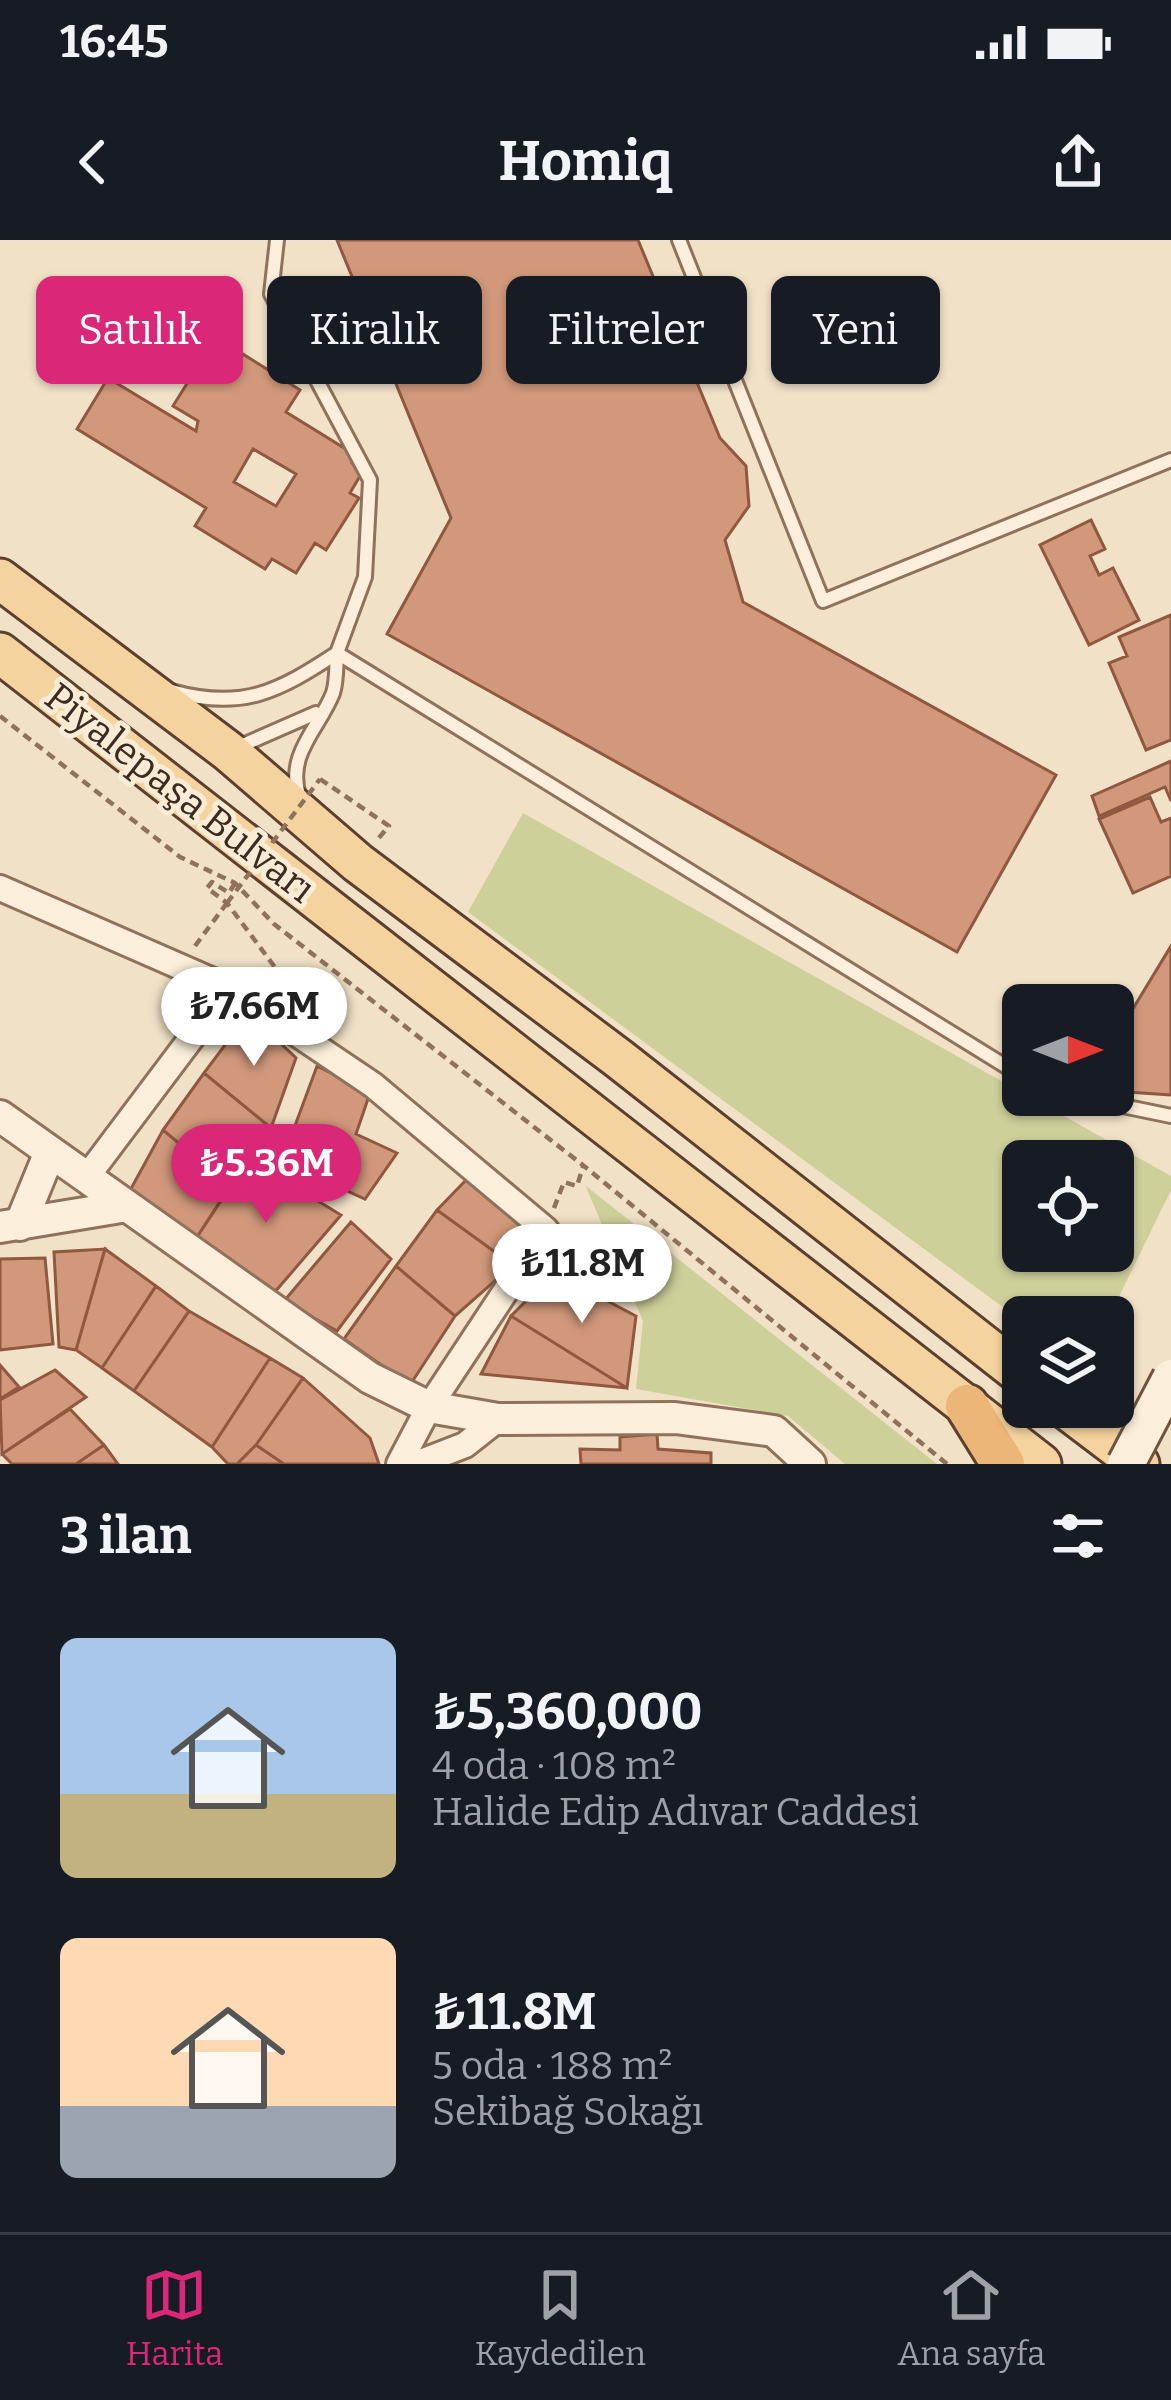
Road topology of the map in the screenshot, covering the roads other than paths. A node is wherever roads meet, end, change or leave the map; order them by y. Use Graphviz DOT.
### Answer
graph roads {
  1 [pos="277,240"];
  2 [pos="679,240"];
  3 [pos="1171,460"];
  4 [pos="0,578"];
  5 [pos="0,653"];
  6 [pos="337,653"];
  7 [pos="137,682"];
  8 [pos="318,713"];
  9 [pos="228,751"];
  10 [pos="156,775"];
  11 [pos="306,819"];
  12 [pos="0,888"];
  13 [pos="236,980"];
  14 [pos="1002,1064"];
  15 [pos="1134,1108"];
  16 [pos="0,1116"];
  17 [pos="1171,1116"];
  18 [pos="50,1152"];
  19 [pos="86,1178"];
  20 [pos="127,1206"];
  21 [pos="10,1226"];
  22 [pos="1002,1360"];
  23 [pos="1171,1378"];
  24 [pos="967,1406"];
  25 [pos="429,1407"];
  26 [pos="497,1419"];
  27 [pos="1092,1428"];
  28 [pos="399,1464"];
  29 [pos="416,1464"];
  30 [pos="810,1464"];
  31 [pos="1003,1464"];
  32 [pos="1041,1464"];
  33 [pos="1126,1464"];
  34 [pos="1139,1464"];
  1 -- 6 [label="lane"];
  2 -- 3 [label="lane"];
  4 -- 7 [label="main road, Piyalepaşa Bulvarı"];
  5 -- 10 [label="main road, Piyalepaşa Bulvarı"];
  6 -- 7 [label="lane"];
  6 -- 8 [label="lane"];
  6 -- 14 [label="lane"];
  7 -- 9 [label="main road, Piyalepaşa Bulvarı"];
  8 -- 9 [label="lane"];
  8 -- 11 [label="lane"];
  9 -- 10 [label="main road"];
  9 -- 11 [label="main road, Piyalepaşa Bulvarı"];
  10 -- 24 [label="main road, Piyalepaşa Bulvarı"];
  11 -- 22 [label="main road, Piyalepaşa Bulvarı"];
  12 -- 13 [label="street"];
  13 -- 19 [label="street"];
  13 -- 25 [label="street"];
  15 -- 17 [label="lane"];
  16 -- 18 [label="street"];
  18 -- 19 [label="street"];
  18 -- 21 [label="street"];
  19 -- 20 [label="street"];
  20 -- 21 [label="street"];
  20 -- 25 [label="street"];
  23 -- 33 [label="main road, bridge"];
  24 -- 31 [label="highway"];
  24 -- 32 [label="main road, Piyalepaşa Bulvarı"];
  25 -- 26 [label="street"];
  25 -- 28 [label="street"];
  26 -- 29 [label="street"];
  26 -- 30 [label="street"];
  27 -- 34 [label="main road"];
}
